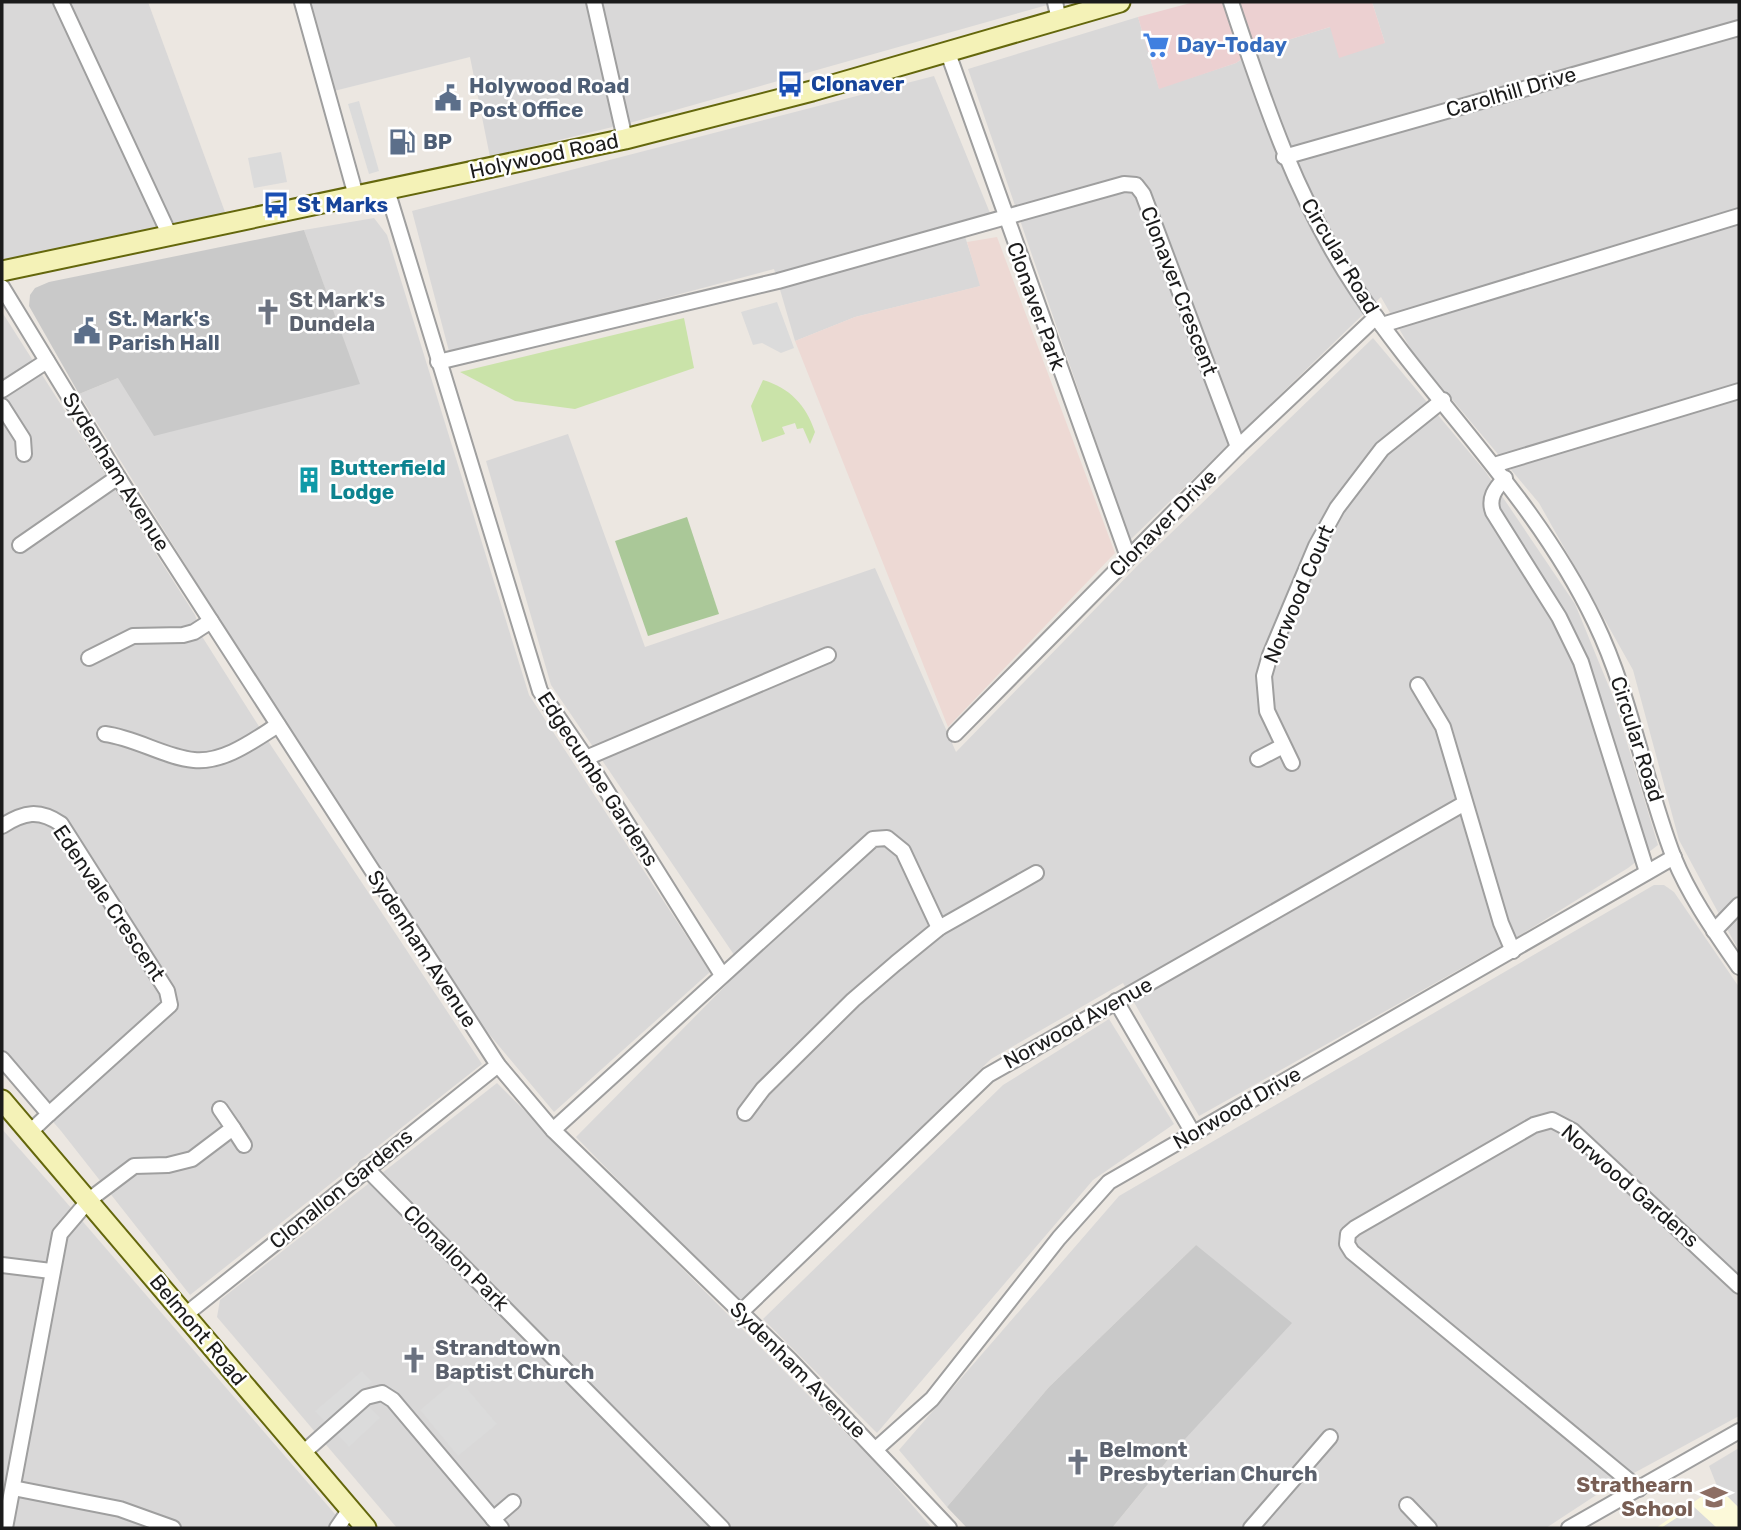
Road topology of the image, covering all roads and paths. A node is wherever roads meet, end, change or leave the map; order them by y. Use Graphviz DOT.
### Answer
graph roads {
  1 [pos="61,2"];
  2 [pos="302,2"];
  3 [pos="594,2"];
  4 [pos="1120,2"];
  5 [pos="1230,2"];
  6 [pos="1057,11"];
  7 [pos="1739,28"];
  8 [pos="948,53"];
  9 [pos="625,139"];
  10 [pos="1284,157"];
  11 [pos="387,190"];
  12 [pos="356,196"];
  13 [pos="1739,216"];
  14 [pos="1005,219"];
  15 [pos="170,236"];
  16 [pos="2,271"];
  17 [pos="2,287"];
  18 [pos="1379,321"];
  19 [pos="47,361"];
  20 [pos="438,362"];
  21 [pos="2,390"];
  22 [pos="1739,391"];
  23 [pos="1443,400"];
  24 [pos="2,406"];
  25 [pos="1238,447"];
  26 [pos="24,454"];
  27 [pos="1494,465"];
  28 [pos="118,477"];
  29 [pos="1505,478"];
  30 [pos="20,545"];
  31 [pos="1128,557"];
  32 [pos="211,621"];
  33 [pos="828,655"];
  34 [pos="89,658"];
  35 [pos="1418,685"];
  36 [pos="278,725"];
  37 [pos="105,734"];
  38 [pos="955,734"];
  39 [pos="1283,746"];
  40 [pos="586,758"];
  41 [pos="1258,760"];
  42 [pos="1292,763"];
  43 [pos="1465,803"];
  44 [pos="2,826"];
  45 [pos="1674,857"];
  46 [pos="1647,872"];
  47 [pos="1036,873"];
  48 [pos="1739,905"];
  49 [pos="939,928"];
  50 [pos="1714,931"];
  51 [pos="1513,951"];
  52 [pos="1739,967"];
  53 [pos="722,975"];
  54 [pos="1116,1001"];
  55 [pos="2,1059"];
  56 [pos="498,1065"];
  57 [pos="2,1100"];
  58 [pos="220,1109"];
  59 [pos="745,1113"];
  60 [pos="49,1114"];
  61 [pos="233,1128"];
  62 [pos="553,1130"];
  63 [pos="30,1132"];
  64 [pos="1193,1133"];
  65 [pos="244,1145"];
  66 [pos="366,1168"];
  67 [pos="89,1200"];
  68 [pos="2,1265"];
  69 [pos="51,1271"];
  70 [pos="1739,1286"];
  71 [pos="741,1312"];
  72 [pos="185,1315"];
  73 [pos="1739,1431"];
  74 [pos="1330,1437"];
  75 [pos="876,1448"];
  76 [pos="303,1453"];
  77 [pos="13,1488"];
  78 [pos="1639,1489"];
  79 [pos="513,1503"];
  80 [pos="1407,1505"];
  81 [pos="350,1510"];
  82 [pos="497,1524"];
  83 [pos="5,1528"];
  84 [pos="173,1528"];
  85 [pos="337,1528"];
  86 [pos="366,1528"];
  87 [pos="722,1528"];
  88 [pos="949,1528"];
  89 [pos="1251,1528"];
  90 [pos="1429,1528"];
  91 [pos="1569,1528"];
  1 -- 15 [label="street"];
  2 -- 12 [label="street"];
  3 -- 9 [label="street"];
  4 -- 6 [label="main road, Holywood Road"];
  5 -- 10 [label="street, Circular Road"];
  6 -- 8 [label="main road, Holywood Road"];
  7 -- 10 [label="street, Carolhill Drive"];
  8 -- 9 [label="main road, Holywood Road"];
  8 -- 14 [label="street, Clonaver Park"];
  9 -- 11 [label="main road, Holywood Road"];
  10 -- 18 [label="street, Circular Road"];
  11 -- 12 [label="main road, Holywood Road"];
  11 -- 20 [label="street, Edgecumbe Gardens"];
  12 -- 15 [label="main road, Holywood Road"];
  13 -- 18 [label="street"];
  14 -- 20 [label="street"];
  14 -- 25 [label="street, Clonaver Crescent"];
  14 -- 31 [label="street, Clonaver Park"];
  15 -- 16 [label="main road, Holywood Road"];
  17 -- 19 [label="street, Sydenham Avenue"];
  18 -- 23 [label="street, Circular Road"];
  18 -- 25 [label="street, Clonaver Drive"];
  19 -- 21 [label="street"];
  19 -- 28 [label="street, Sydenham Avenue"];
  20 -- 40 [label="street, Edgecumbe Gardens"];
  22 -- 27 [label="street"];
  23 -- 27 [label="street, Circular Road"];
  23 -- 39 [label="street, Norwood Court"];
  24 -- 26 [label="street"];
  25 -- 31 [label="street, Clonaver Drive"];
  27 -- 29 [label="street, Circular Road"];
  28 -- 30 [label="street"];
  28 -- 32 [label="street, Sydenham Avenue"];
  29 -- 45 [label="street, Circular Road"];
  29 -- 46 [label="street, Circular Road"];
  31 -- 38 [label="street, Clonaver Drive"];
  32 -- 34 [label="street"];
  32 -- 36 [label="street, Sydenham Avenue"];
  33 -- 40 [label="street"];
  35 -- 43 [label="street"];
  36 -- 37 [label="street"];
  36 -- 56 [label="street, Sydenham Avenue"];
  39 -- 41 [label="street"];
  39 -- 42 [label="street, Norwood Court"];
  40 -- 53 [label="street, Edgecumbe Gardens"];
  43 -- 51 [label="street"];
  43 -- 54 [label="street, Norwood Avenue"];
  44 -- 60 [label="street, Edenvale Crescent"];
  45 -- 46 [label="street, Norwood Drive"];
  45 -- 50 [label="street, Circular Road"];
  46 -- 51 [label="street, Norwood Drive"];
  47 -- 49 [label="street"];
  48 -- 50 [label="street"];
  49 -- 53 [label="street"];
  49 -- 59 [label="street"];
  50 -- 52 [label="street, Circular Road"];
  51 -- 64 [label="street, Norwood Drive"];
  53 -- 62 [label="street"];
  54 -- 64 [label="street"];
  54 -- 71 [label="street, Norwood Avenue"];
  55 -- 60 [label="street"];
  56 -- 62 [label="street, Sydenham Avenue"];
  56 -- 66 [label="street, Clonallon Gardens"];
  57 -- 63 [label="main road, Belmont Road"];
  58 -- 61 [label="street"];
  60 -- 63 [label="street"];
  61 -- 65 [label="street"];
  61 -- 67 [label="street"];
  62 -- 71 [label="street, Sydenham Avenue"];
  63 -- 67 [label="main road, Belmont Road"];
  64 -- 75 [label="street, Norwood Drive"];
  66 -- 72 [label="street, Clonallon Gardens"];
  66 -- 87 [label="street, Clonallon Park"];
  67 -- 69 [label="street"];
  67 -- 72 [label="main road, Belmont Road"];
  68 -- 69 [label="street"];
  69 -- 77 [label="street"];
  70 -- 78 [label="street, Norwood Gardens"];
  71 -- 75 [label="street, Sydenham Avenue"];
  72 -- 76 [label="main road, Belmont Road"];
  73 -- 78 [label="street"];
  74 -- 89 [label="street"];
  75 -- 88 [label="street, Sydenham Avenue"];
  76 -- 81 [label="main road, Belmont Road"];
  76 -- 82 [label="street"];
  77 -- 83 [label="street"];
  77 -- 84 [label="street"];
  78 -- 91 [label="street"];
  79 -- 82 [label="street"];
  80 -- 90 [label="street"];
  81 -- 85 [label="street"];
  81 -- 86 [label="main road, Belmont Road"];
}
